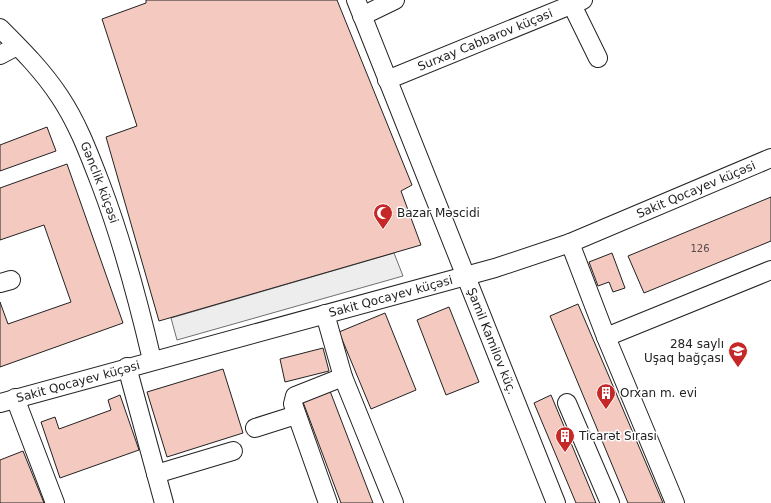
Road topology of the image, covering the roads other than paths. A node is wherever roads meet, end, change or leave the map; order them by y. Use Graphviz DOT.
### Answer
graph roads {
  1 [pos="395,0"];
  2 [pos="578,2"];
  3 [pos="359,8"];
  4 [pos="0,28"];
  5 [pos="17,46"];
  6 [pos="0,55"];
  7 [pos="598,58"];
  8 [pos="387,80"];
  9 [pos="771,158"];
  10 [pos="570,243"];
  11 [pos="771,270"];
  12 [pos="466,277"];
  13 [pos="325,314"];
  14 [pos="606,337"];
  15 [pos="152,360"];
  16 [pos="127,367"];
  17 [pos="343,377"];
  18 [pos="7,400"];
  19 [pos="567,403"];
  20 [pos="296,415"];
  21 [pos="255,428"];
  22 [pos="233,451"];
  23 [pos="156,474"];
  24 [pos="55,503"];
  25 [pos="164,503"];
  26 [pos="328,503"];
  27 [pos="394,503"];
  28 [pos="556,503"];
  29 [pos="610,503"];
  30 [pos="675,503"];
  1 -- 3 [label="street"];
  2 -- 7 [label="street"];
  2 -- 8 [label="street, Surxay Cabbarov küçəsi"];
  3 -- 8 [label="street, Şamil Kamilov küç."];
  4 -- 5 [label="street, Gənclik küçəsi"];
  5 -- 6 [label="street"];
  5 -- 15 [label="street, Gənclik küçəsi"];
  8 -- 12 [label="street, Şamil Kamilov küç."];
  9 -- 10 [label="street, Sakit Qocayev küçəsi"];
  10 -- 12 [label="street, Sakit Qocayev küçəsi"];
  10 -- 14 [label="street"];
  11 -- 14 [label="street"];
  12 -- 13 [label="street, Sakit Qocayev küçəsi"];
  12 -- 28 [label="street, Şamil Kamilov küç."];
  13 -- 15 [label="street, Sakit Qocayev küçəsi"];
  13 -- 17 [label="street"];
  14 -- 30 [label="street"];
  15 -- 16 [label="street, Sakit Qocayev küçəsi"];
  16 -- 18 [label="street, Sakit Qocayev küçəsi"];
  16 -- 23 [label="street"];
  17 -- 20 [label="street"];
  17 -- 27 [label="street"];
  18 -- 24 [label="street"];
  19 -- 29 [label="street"];
  20 -- 21 [label="street"];
  20 -- 26 [label="street"];
  22 -- 23 [label="street"];
  23 -- 25 [label="street"];
}
